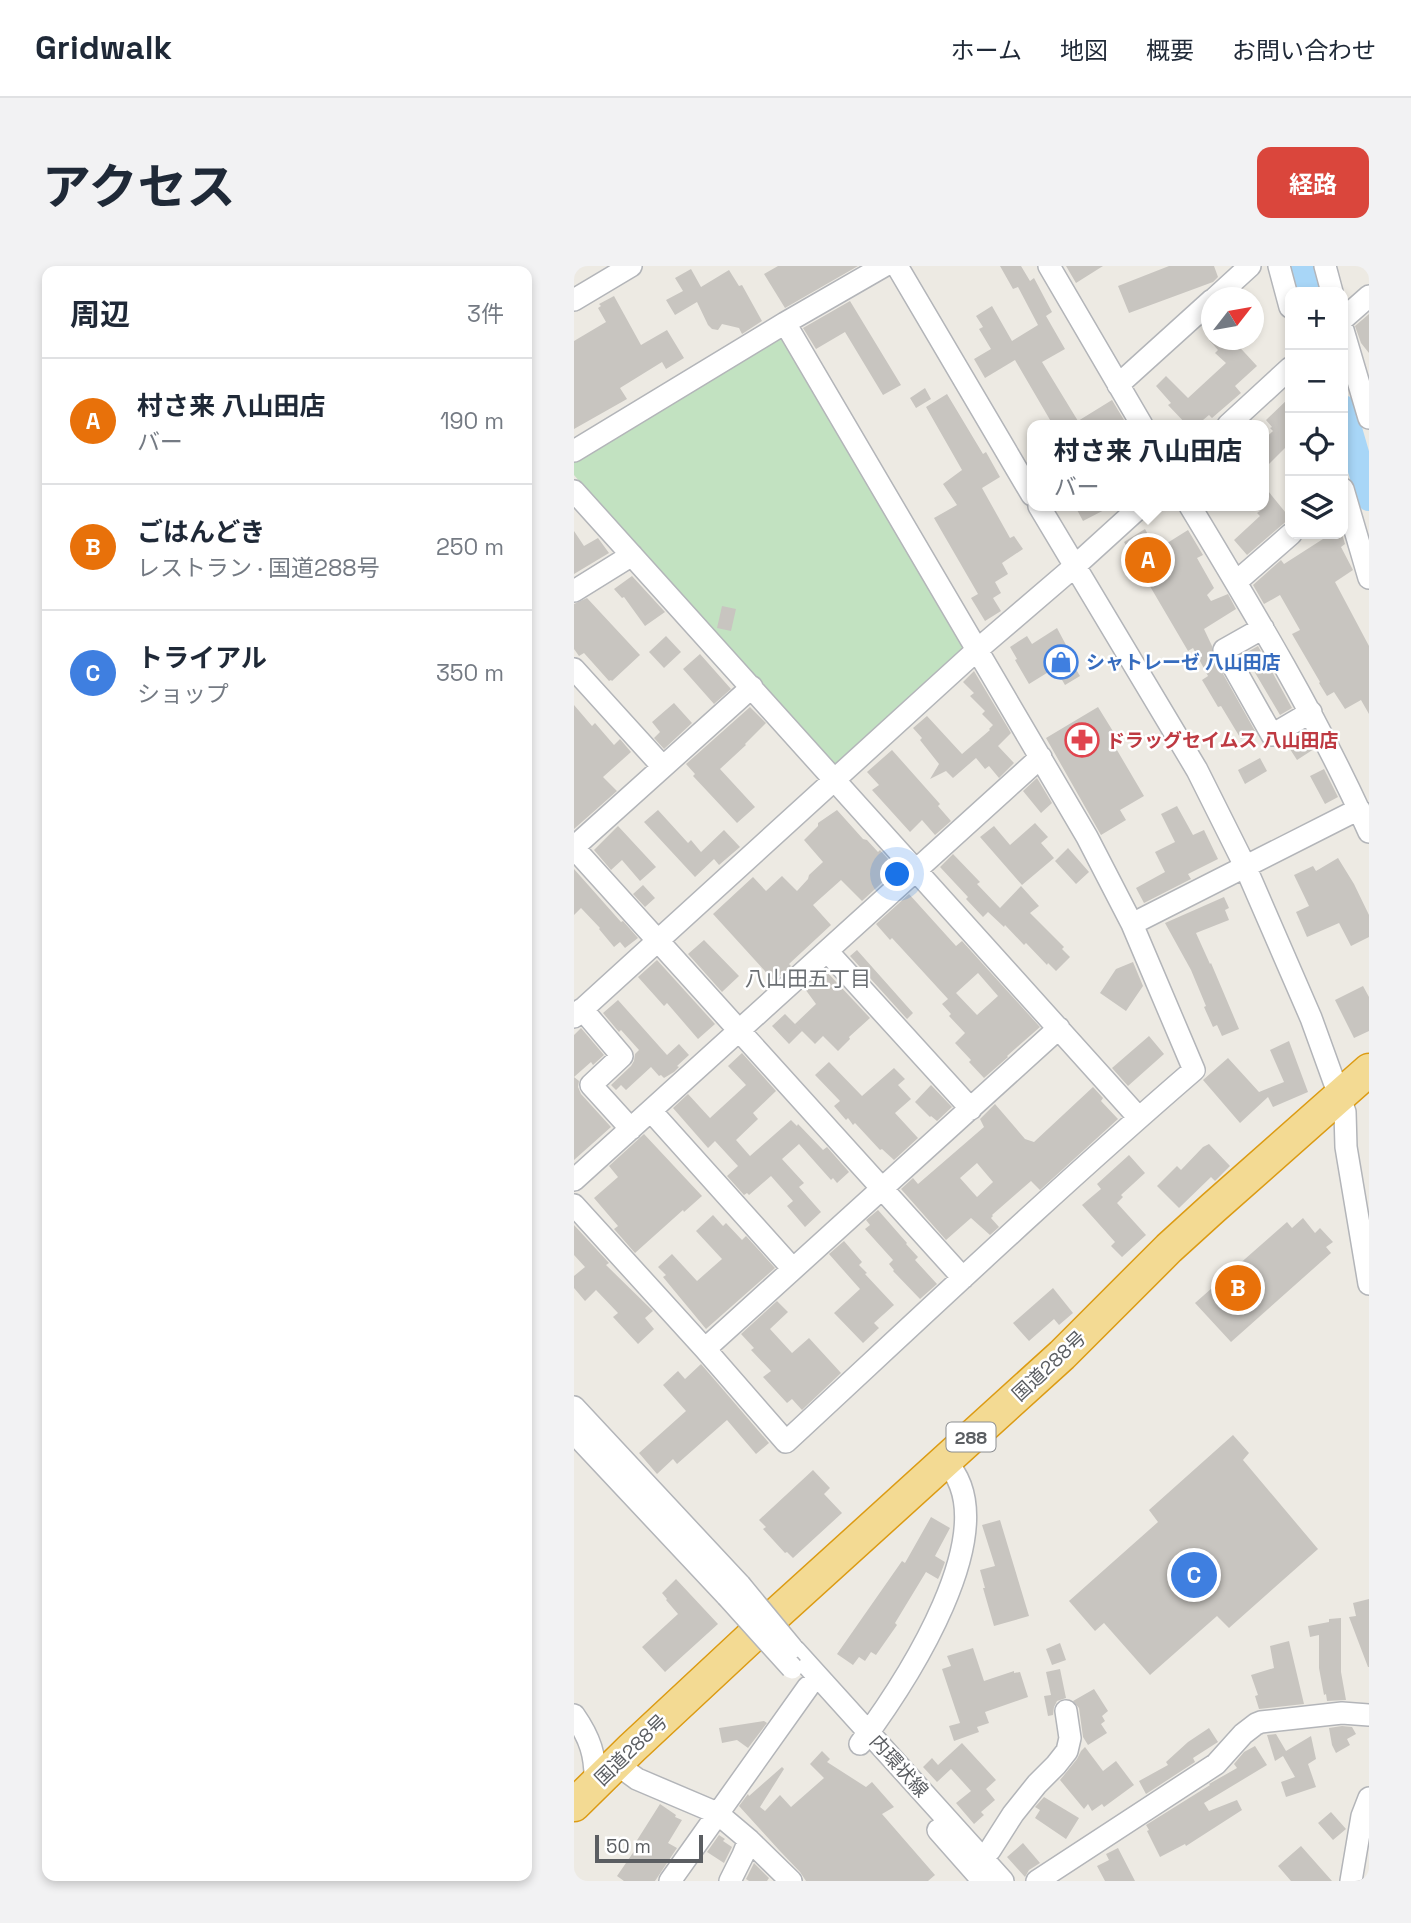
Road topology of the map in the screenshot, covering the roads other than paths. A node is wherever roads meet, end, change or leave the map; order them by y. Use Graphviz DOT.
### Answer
graph roads {
  1 [pos="631,266"];
  2 [pos="884,266"];
  3 [pos="897,266"];
  4 [pos="1049,266"];
  5 [pos="1250,266"];
  6 [pos="1279,266"];
  7 [pos="1325,266"];
  8 [pos="1226,287"];
  9 [pos="1331,287"];
  10 [pos="1285,288"];
  11 [pos="1369,296"];
  12 [pos="574,300"];
  13 [pos="1201,310"];
  14 [pos="1348,315"];
  15 [pos="785,323"];
  16 [pos="1348,347"];
  17 [pos="1285,373"];
  18 [pos="1118,384"];
  19 [pos="1369,418"];
  20 [pos="1139,420"];
  21 [pos="1233,420"];
  22 [pos="574,451"];
  23 [pos="1027,487"];
  24 [pos="574,491"];
  25 [pos="1348,506"];
  26 [pos="1042,511"];
  27 [pos="1136,511"];
  28 [pos="1193,511"];
  29 [pos="1285,539"];
  30 [pos="632,555"];
  31 [pos="1075,566"];
  32 [pos="1369,578"];
  33 [pos="1236,582"];
  34 [pos="574,591"];
  35 [pos="1263,628"];
  36 [pos="977,650"];
  37 [pos="574,668"];
  38 [pos="752,687"];
  39 [pos="1311,712"];
  40 [pos="1041,757"];
  41 [pos="663,767"];
  42 [pos="835,781"];
  43 [pos="1359,809"];
  44 [pos="1369,832"];
  45 [pos="574,848"];
  46 [pos="1245,866"];
  47 [pos="916,870"];
  48 [pos="1132,924"];
  49 [pos="657,941"];
  50 [pos="827,951"];
  51 [pos="578,1013"];
  52 [pos="1059,1028"];
  53 [pos="739,1031"];
  54 [pos="1369,1070"];
  55 [pos="1351,1099"];
  56 [pos="971,1109"];
  57 [pos="651,1111"];
  58 [pos="1139,1118"];
  59 [pos="631,1129"];
  60 [pos="574,1180"];
  61 [pos="882,1190"];
  62 [pos="574,1205"];
  63 [pos="793,1269"];
  64 [pos="963,1278"];
  65 [pos="1369,1284"];
  66 [pos="705,1349"];
  67 [pos="574,1407"];
  68 [pos="574,1433"];
  69 [pos="949,1465"];
  70 [pos="733,1591"];
  71 [pos="793,1659"];
  72 [pos="808,1687"];
  73 [pos="1066,1711"];
  74 [pos="574,1715"];
  75 [pos="1369,1715"];
  76 [pos="586,1734"];
  77 [pos="865,1738"];
  78 [pos="629,1759"];
  79 [pos="584,1794"];
  80 [pos="1369,1798"];
  81 [pos="717,1813"];
  82 [pos="574,1824"];
  83 [pos="749,1840"];
  84 [pos="981,1874"];
  85 [pos="670,1881"];
  86 [pos="730,1881"];
  87 [pos="791,1881"];
  88 [pos="1003,1881"];
  89 [pos="1037,1881"];
  90 [pos="1351,1881"];
  1 -- 12 [label="street"];
  2 -- 15 [label="street"];
  3 -- 23 [label="street"];
  4 -- 18 [label="street"];
  5 -- 8 [label="street"];
  6 -- 10 [label="street"];
  7 -- 9 [label="street"];
  11 -- 14 [label="street"];
  13 -- 18 [label="street"];
  15 -- 22 [label="street"];
  15 -- 36 [label="street"];
  16 -- 19 [label="street"];
  17 -- 21 [label="street"];
  18 -- 20 [label="street"];
  24 -- 30 [label="street"];
  25 -- 32 [label="street"];
  26 -- 31 [label="street"];
  27 -- 31 [label="street"];
  28 -- 33 [label="street"];
  29 -- 33 [label="street"];
  30 -- 34 [label="street"];
  30 -- 38 [label="street"];
  31 -- 36 [label="street"];
  31 -- 46 [label="street"];
  33 -- 35 [label="street"];
  35 -- 39 [label="street"];
  35 -- 39 [label="street"];
  36 -- 40 [label="street"];
  36 -- 42 [label="street"];
  37 -- 41 [label="street"];
  38 -- 41 [label="street"];
  38 -- 42 [label="street"];
  39 -- 43 [label="street"];
  40 -- 47 [label="street"];
  40 -- 48 [label="street"];
  41 -- 45 [label="street"];
  42 -- 47 [label="street"];
  42 -- 49 [label="street"];
  43 -- 44 [label="street"];
  43 -- 46 [label="street"];
  45 -- 49 [label="street"];
  46 -- 48 [label="street"];
  46 -- 55 [label="street"];
  47 -- 50 [label="street"];
  47 -- 52 [label="street"];
  48 -- 58 [label="street"];
  49 -- 51 [label="street"];
  49 -- 53 [label="street"];
  50 -- 53 [label="street"];
  50 -- 56 [label="street"];
  51 -- 59 [label="street"];
  52 -- 56 [label="street"];
  52 -- 58 [label="street"];
  53 -- 57 [label="street"];
  53 -- 61 [label="street"];
  54 -- 55 [label="highway, 国道288号 / 288"];
  55 -- 65 [label="street"];
  55 -- 69 [label="highway, 国道288号 / 288"];
  56 -- 61 [label="street"];
  57 -- 59 [label="street"];
  57 -- 63 [label="street"];
  58 -- 64 [label="street"];
  59 -- 60 [label="street"];
  61 -- 63 [label="street"];
  61 -- 64 [label="street"];
  62 -- 66 [label="street"];
  63 -- 66 [label="street"];
  64 -- 66 [label="street"];
  67 -- 70 [label="street"];
  68 -- 70 [label="street"];
  69 -- 77 [label="street"];
  69 -- 78 [label="highway, 国道288号 / 288"];
  70 -- 71 [label="street, bridge"];
  71 -- 72 [label="street, 内環状線"];
  71 -- 77 [label="street, 内環状線"];
  72 -- 77 [label="street, 内環状線"];
  72 -- 81 [label="street"];
  73 -- 84 [label="street"];
  74 -- 76 [label="street"];
  75 -- 89 [label="street"];
  76 -- 78 [label="street"];
  76 -- 79 [label="street"];
  77 -- 84 [label="street, 内環状線"];
  78 -- 79 [label="highway, 国道288号 / 288"];
  78 -- 81 [label="street"];
  78 -- 82 [label="highway, 国道288号 / 288"];
  80 -- 90 [label="street"];
  81 -- 83 [label="street"];
  81 -- 85 [label="street"];
  83 -- 86 [label="street"];
  83 -- 87 [label="street"];
  84 -- 88 [label="street, 内環状線"];
}
